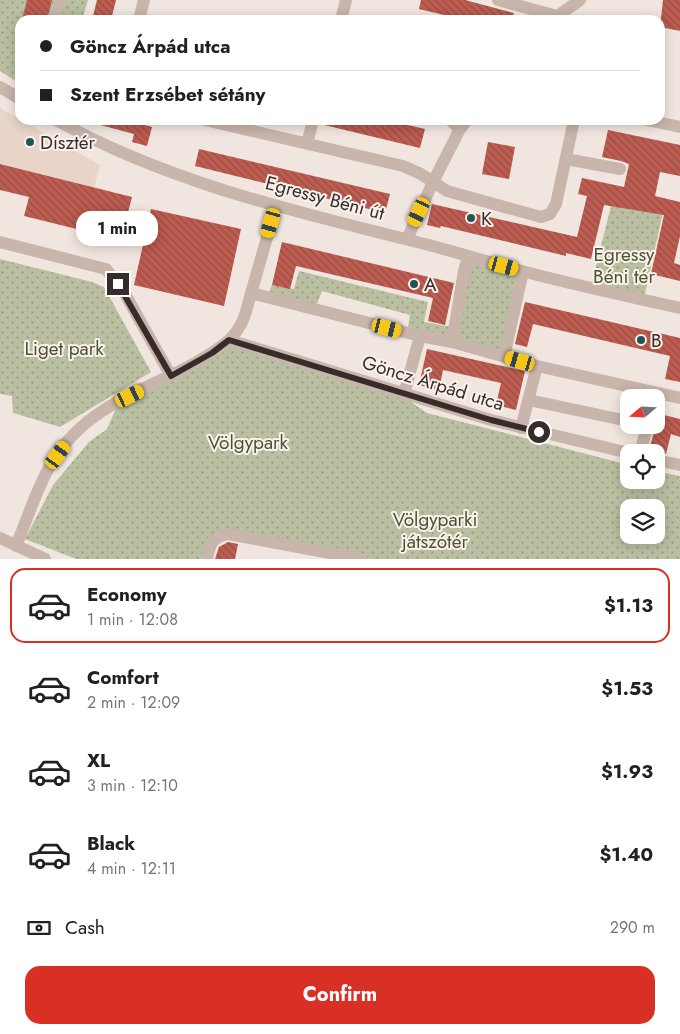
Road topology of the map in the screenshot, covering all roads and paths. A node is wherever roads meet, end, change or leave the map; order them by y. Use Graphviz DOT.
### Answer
graph roads {
  1 [pos="60,0"];
  2 [pos="144,0"];
  3 [pos="346,0"];
  4 [pos="498,0"];
  5 [pos="580,0"];
  6 [pos="56,15"];
  7 [pos="140,15"];
  8 [pos="342,15"];
  9 [pos="545,15"];
  10 [pos="558,15"];
  11 [pos="0,87"];
  12 [pos="15,97"];
  13 [pos="665,124"];
  14 [pos="66,125"];
  15 [pos="226,125"];
  16 [pos="311,125"];
  17 [pos="464,125"];
  18 [pos="573,125"];
  19 [pos="680,127"];
  20 [pos="308,144"];
  21 [pos="566,159"];
  22 [pos="620,169"];
  23 [pos="433,182"];
  24 [pos="276,206"];
  25 [pos="407,239"];
  26 [pos="0,242"];
  27 [pos="468,257"];
  28 [pos="523,271"];
  29 [pos="251,293"];
  30 [pos="680,308"];
  31 [pos="420,336"];
  32 [pos="229,340"];
  33 [pos="452,342"];
  34 [pos="504,356"];
  35 [pos="537,366"];
  36 [pos="171,376"];
  37 [pos="631,389"];
  38 [pos="404,394"];
  39 [pos="665,396"];
  40 [pos="680,398"];
  41 [pos="529,400"];
  42 [pos="620,420"];
  43 [pos="521,428"];
  44 [pos="620,451"];
  45 [pos="665,462"];
  46 [pos="680,465"];
  47 [pos="0,538"];
  48 [pos="16,546"];
  49 [pos="45,559"];
  50 [pos="207,559"];
  51 [pos="361,559"];
  1 -- 6 [label="street"];
  2 -- 7 [label="street"];
  3 -- 8 [label="street"];
  4 -- 9 [label="street"];
  5 -- 10 [label="street"];
  11 -- 12 [label="street"];
  13 -- 19 [label="street"];
  14 -- 24 [label="street, Egressy Béni út"];
  15 -- 20 [label="street"];
  16 -- 20 [label="street"];
  17 -- 23 [label="street"];
  18 -- 21 [label="street"];
  20 -- 23 [label="street"];
  21 -- 22 [label="street"];
  21 -- 23 [label="street"];
  23 -- 25 [label="street"];
  24 -- 25 [label="street, Egressy Béni út"];
  24 -- 29 [label="street"];
  25 -- 27 [label="street, Egressy Béni út"];
  26 -- 36 [label="street"];
  27 -- 28 [label="street, Egressy Béni út"];
  27 -- 33 [label="street"];
  28 -- 30 [label="street, Egressy Béni út"];
  28 -- 34 [label="street"];
  29 -- 31 [label="street"];
  29 -- 32 [label="street"];
  31 -- 33 [label="street"];
  31 -- 38 [label="street"];
  32 -- 36 [label="street"];
  32 -- 38 [label="street, Göncz Árpád utca"];
  33 -- 34 [label="street"];
  34 -- 35 [label="street"];
  35 -- 37 [label="street"];
  35 -- 41 [label="street"];
  36 -- 48 [label="street"];
  38 -- 43 [label="street, Göncz Árpád utca"];
  39 -- 40 [label="street"];
  41 -- 42 [label="street"];
  41 -- 43 [label="street"];
  43 -- 44 [label="street, Göncz Árpád utca"];
  45 -- 46 [label="street"];
  47 -- 48 [label="street"];
  48 -- 49 [label="street"];
  50 -- 51 [label="street"];
}
